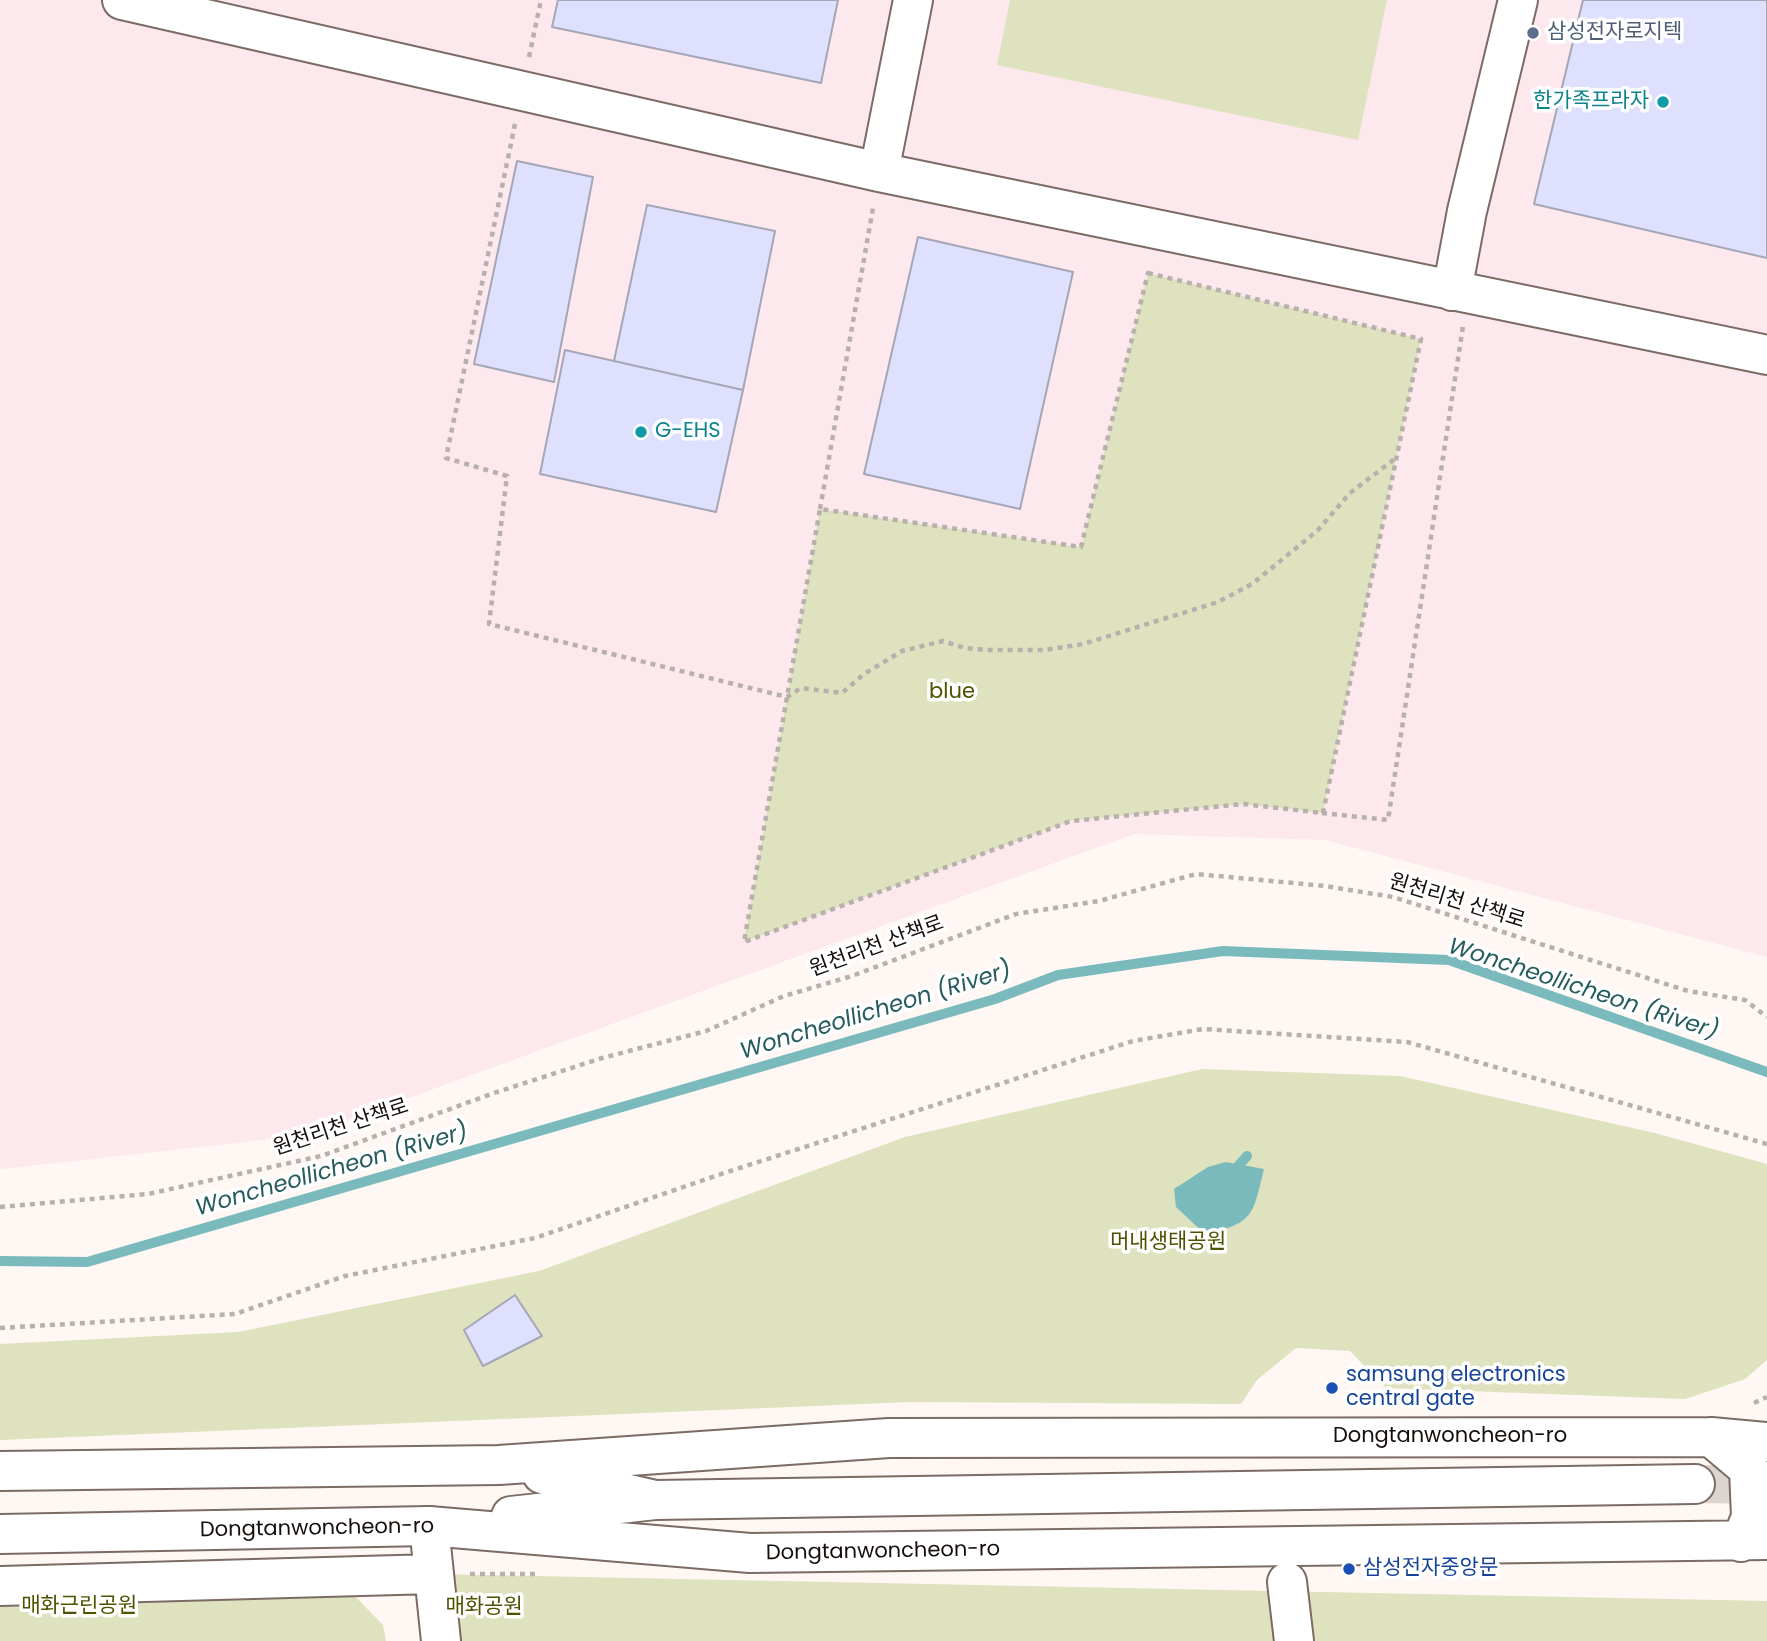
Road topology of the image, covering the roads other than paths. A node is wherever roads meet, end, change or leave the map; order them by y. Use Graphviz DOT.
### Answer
graph roads {
  1 [pos="122,0"];
  2 [pos="913,0"];
  3 [pos="1518,0"];
  4 [pos="879,172"];
  5 [pos="1460,292"];
  6 [pos="1767,355"];
  7 [pos="1711,1437"];
  8 [pos="1767,1442"];
  9 [pos="499,1465"];
  10 [pos="0,1471"];
  11 [pos="1695,1485"];
  12 [pos="655,1500"];
  13 [pos="429,1525"];
  14 [pos="0,1534"];
  15 [pos="1754,1541"];
  16 [pos="434,1574"];
  17 [pos="1287,1582"];
  18 [pos="0,1586"];
  19 [pos="441,1641"];
  20 [pos="1294,1641"];
  1 -- 4 [label="main road"];
  2 -- 4 [label="main road"];
  3 -- 5 [label="main road"];
  4 -- 5 [label="main road"];
  5 -- 6 [label="main road"];
  7 -- 8 [label="main road, Dongtanwoncheon-ro"];
  7 -- 9 [label="main road, Dongtanwoncheon-ro"];
  7 -- 15 [label="main road"];
  9 -- 10 [label="main road, Dongtanwoncheon-ro"];
  9 -- 12 [label="main road"];
  11 -- 12 [label="main road"];
  12 -- 13 [label="main road"];
  13 -- 14 [label="main road, Dongtanwoncheon-ro"];
  13 -- 15 [label="main road, Dongtanwoncheon-ro"];
  13 -- 16 [label="main road"];
  16 -- 18 [label="main road"];
  16 -- 19 [label="main road"];
  17 -- 20 [label="main road"];
}
